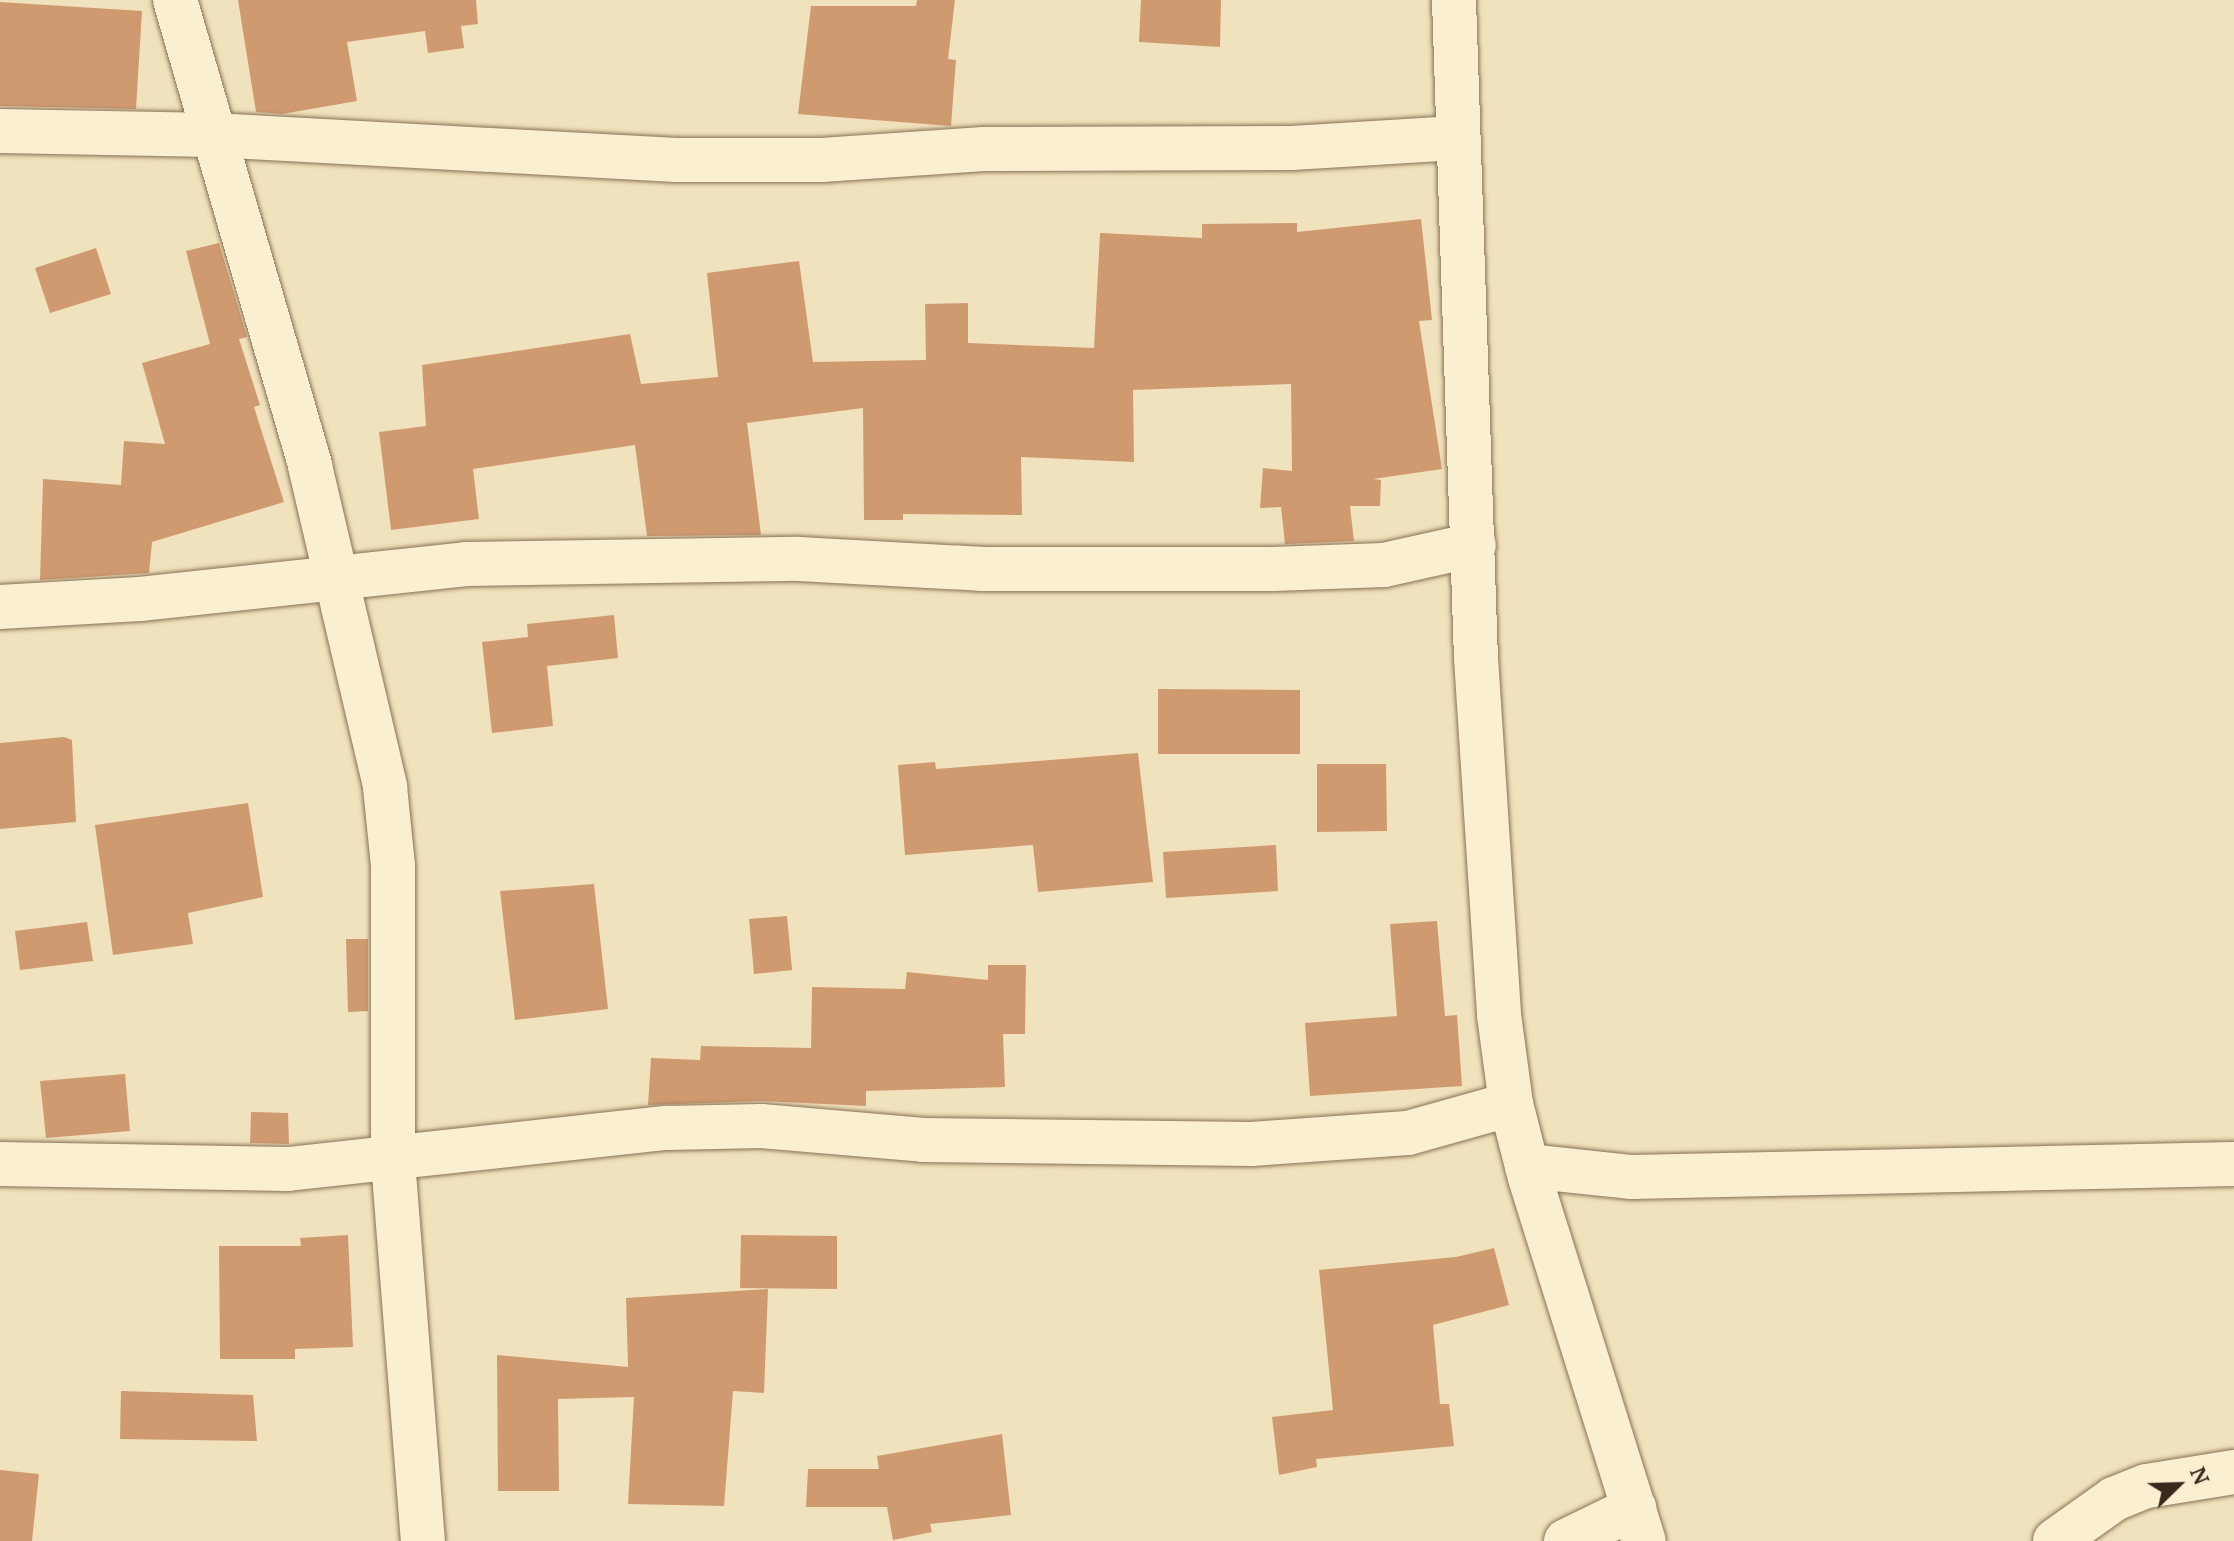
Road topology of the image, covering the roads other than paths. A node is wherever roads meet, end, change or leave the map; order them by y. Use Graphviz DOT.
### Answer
graph roads {
  1 [pos="175,0"];
  2 [pos="1454,0"];
  3 [pos="0,131"];
  4 [pos="213,135"];
  5 [pos="1456,138"];
  6 [pos="1474,545"];
  7 [pos="336,580"];
  8 [pos="0,607"];
  9 [pos="1511,1104"];
  10 [pos="393,1161"];
  11 [pos="0,1164"];
  12 [pos="2234,1164"];
  13 [pos="1527,1166"];
  14 [pos="2234,1472"];
  15 [pos="1639,1524"];
  16 [pos="423,1541"];
  17 [pos="1566,1541"];
  18 [pos="2055,1541"];
  1 -- 4 [label="street"];
  2 -- 5 [label="street"];
  3 -- 4 [label="street"];
  4 -- 5 [label="street"];
  4 -- 7 [label="street"];
  5 -- 6 [label="street"];
  6 -- 7 [label="street"];
  6 -- 9 [label="street"];
  7 -- 8 [label="street"];
  7 -- 10 [label="street"];
  9 -- 10 [label="street"];
  9 -- 13 [label="street"];
  10 -- 11 [label="street"];
  10 -- 16 [label="street"];
  12 -- 13 [label="street"];
  13 -- 15 [label="street"];
  14 -- 18 [label="street"];
  15 -- 17 [label="street"];
}
